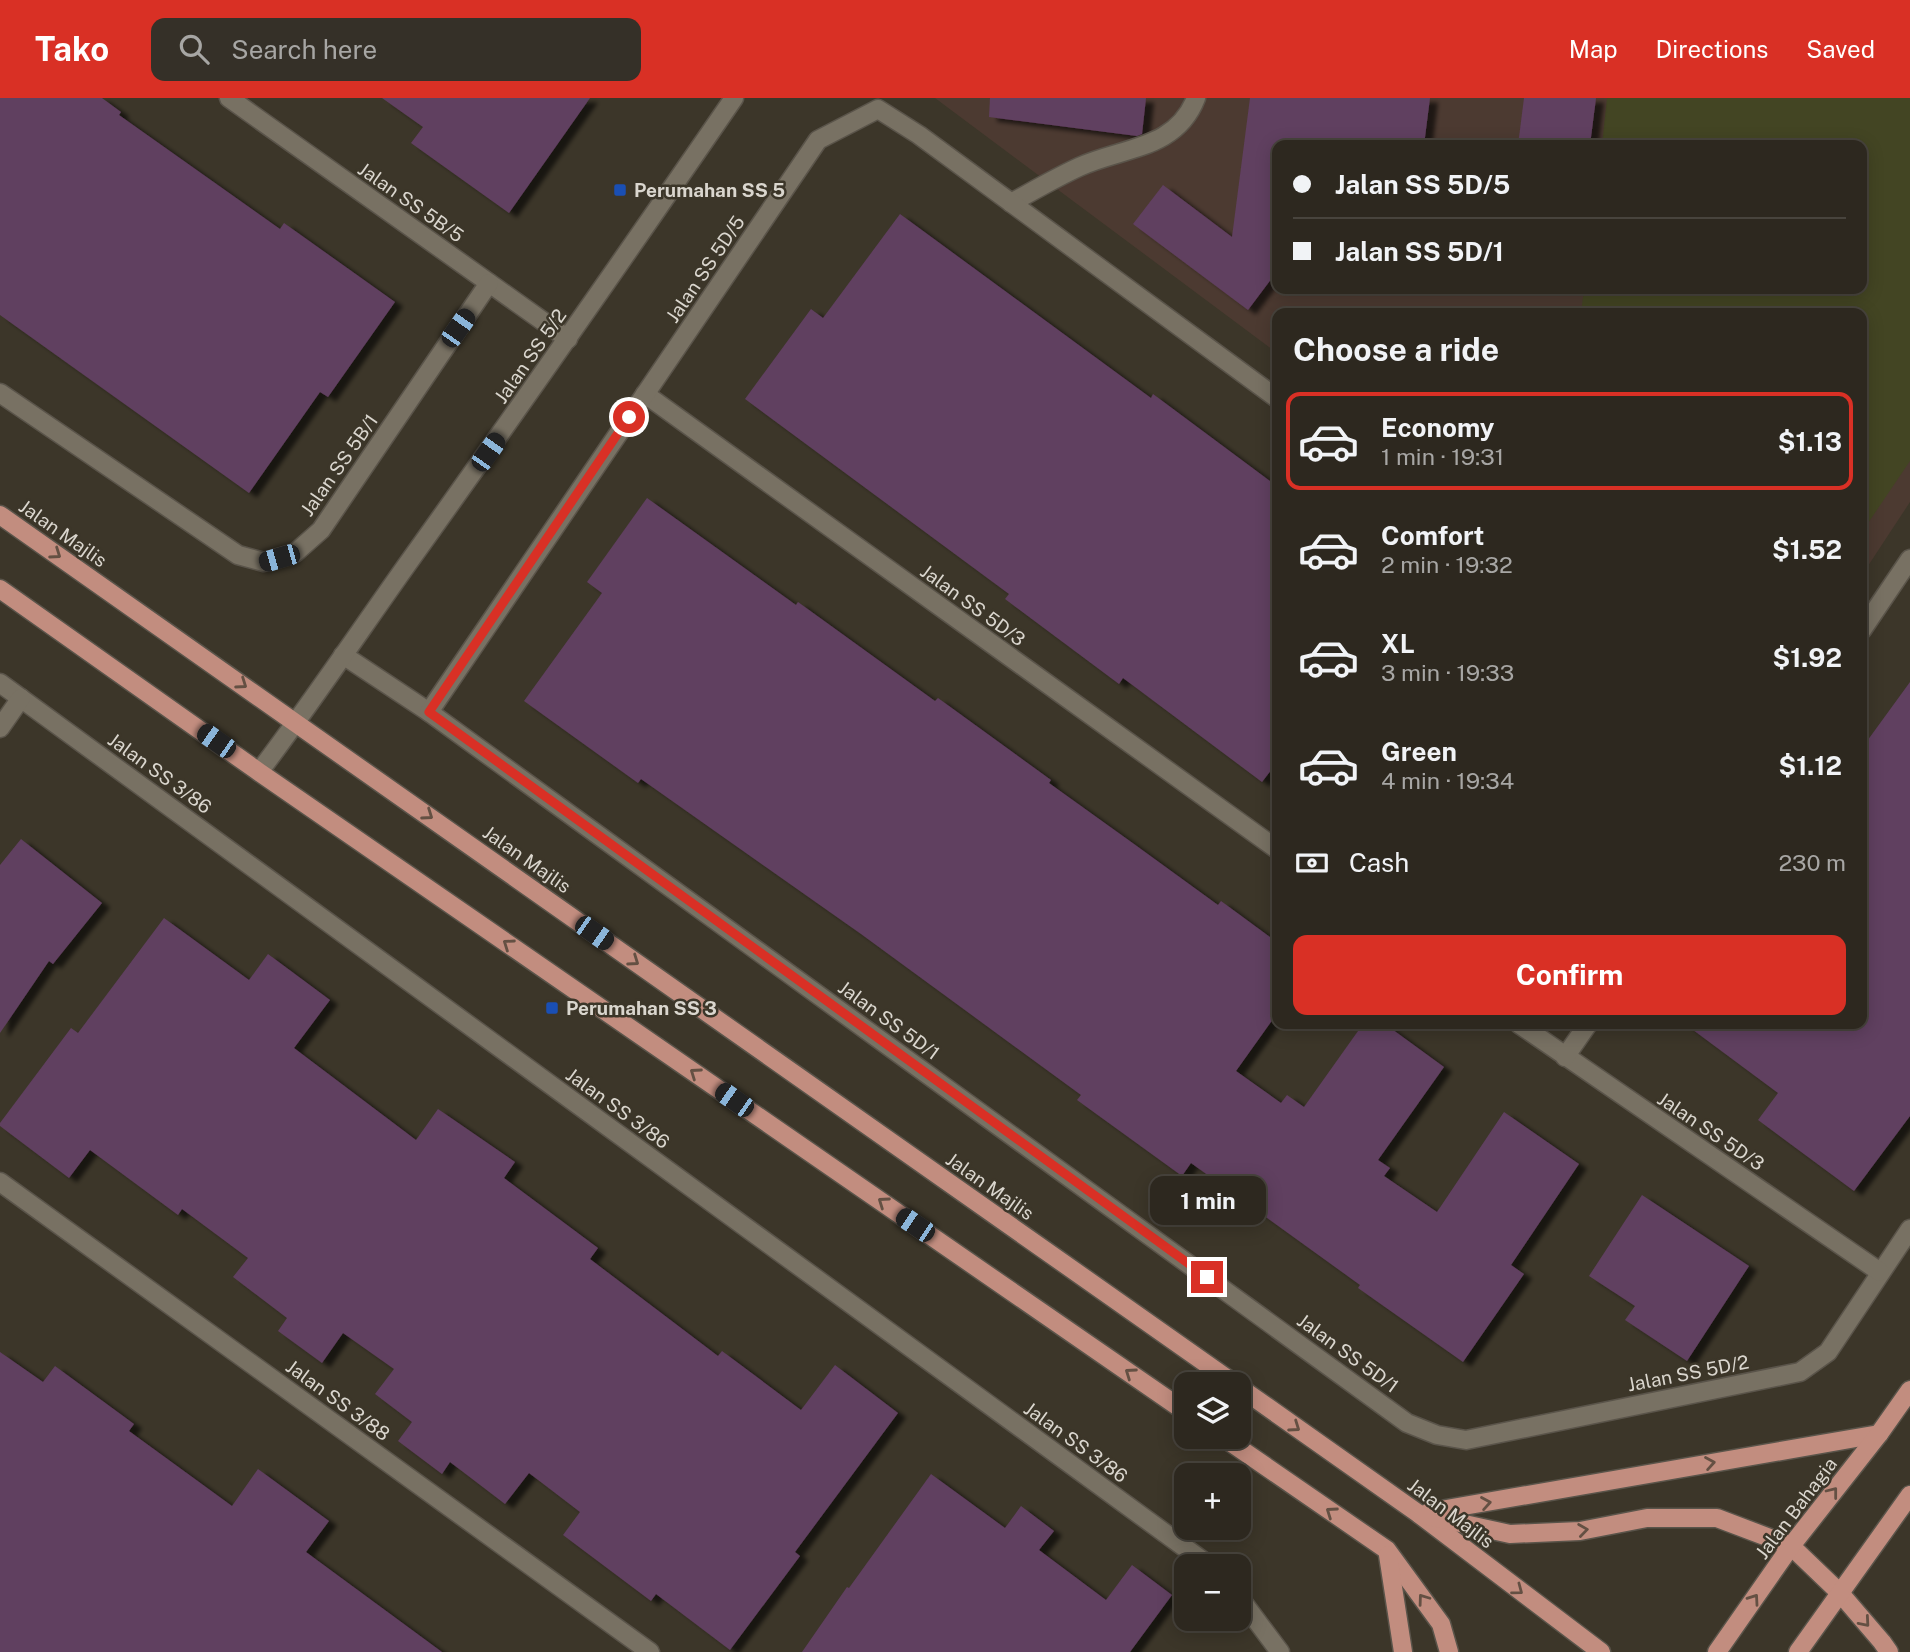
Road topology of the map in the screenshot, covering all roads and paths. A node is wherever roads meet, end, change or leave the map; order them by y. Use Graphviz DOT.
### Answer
graph roads {
  1 [pos="229,98"];
  2 [pos="734,98"];
  3 [pos="1196,98"];
  4 [pos="1010,203"];
  5 [pos="489,283"];
  6 [pos="568,339"];
  7 [pos="0,393"];
  8 [pos="645,394"];
  9 [pos="1272,395"];
  10 [pos="0,515"];
  11 [pos="1910,558"];
  12 [pos="0,589"];
  13 [pos="1867,622"];
  14 [pos="343,655"];
  15 [pos="0,683"];
  16 [pos="21,698"];
  17 [pos="429,712"];
  18 [pos="297,723"];
  19 [pos="0,728"];
  20 [pos="259,772"];
  21 [pos="1272,846"];
  22 [pos="1525,1029"];
  23 [pos="1585,1029"];
  24 [pos="1565,1057"];
  25 [pos="0,1182"];
  26 [pos="1910,1229"];
  27 [pos="1880,1272"];
  28 [pos="1217,1372"];
  29 [pos="1910,1390"];
  30 [pos="1251,1395"];
  31 [pos="1174,1404"];
  32 [pos="1408,1423"];
  33 [pos="1878,1434"];
  34 [pos="1240,1449"];
  35 [pos="1910,1495"];
  36 [pos="1419,1514"];
  37 [pos="1791,1546"];
  38 [pos="1387,1550"];
  39 [pos="1194,1554"];
  40 [pos="1840,1593"];
  41 [pos="1251,1613"];
  42 [pos="650,1652"];
  43 [pos="1280,1652"];
  44 [pos="1403,1652"];
  45 [pos="1449,1652"];
  46 [pos="1601,1652"];
  47 [pos="1717,1652"];
  48 [pos="1798,1652"];
  49 [pos="1889,1652"];
  1 -- 5 [label="street, Jalan SS 5B/5"];
  2 -- 6 [label="street, Jalan SS 5/2"];
  3 -- 4 [label="street"];
  4 -- 8 [label="street, Jalan SS 5D/5"];
  4 -- 9 [label="street, Jalan SS 5D/5"];
  5 -- 6 [label="street, Jalan SS 5B/5"];
  5 -- 7 [label="street, Jalan SS 5B/1"];
  6 -- 14 [label="street, Jalan SS 5/2"];
  8 -- 17 [label="street, Jalan SS 5D/5"];
  8 -- 21 [label="street, Jalan SS 5D/3"];
  10 -- 18 [label="main road, Jalan Majlis, one-way"];
  11 -- 13 [label="street"];
  12 -- 20 [label="main road"];
  14 -- 17 [label="street, Jalan SS 5D/1"];
  14 -- 18 [label="street, Jalan SS 5/2"];
  15 -- 16 [label="street, Jalan SS 3/86"];
  16 -- 19 [label="street"];
  16 -- 39 [label="street, Jalan SS 3/86"];
  17 -- 32 [label="street, Jalan SS 5D/1"];
  18 -- 20 [label="street, Jalan SS 5/2"];
  18 -- 28 [label="main road, Jalan Majlis, one-way"];
  31 -- 20 [label="main road, one-way"];
  22 -- 24 [label="street, Jalan SS 5D/3"];
  23 -- 24 [label="street"];
  24 -- 27 [label="street, Jalan SS 5D/3"];
  25 -- 42 [label="street, Jalan SS 3/88"];
  26 -- 27 [label="street, Jalan SS 5D/2"];
  27 -- 32 [label="street, Jalan SS 5D/2"];
  29 -- 33 [label="main road, Jalan Bahagia"];
  30 -- 36 [label="main road, Jalan Majlis, one-way"];
  36 -- 33 [label="main road, one-way"];
  37 -- 33 [label="main road, Jalan Bahagia, one-way"];
  38 -- 34 [label="main road, one-way"];
  35 -- 40 [label="main road"];
  36 -- 37 [label="main road, one-way"];
  36 -- 46 [label="main road, Jalan Majlis, one-way"];
  37 -- 40 [label="main road"];
  47 -- 37 [label="main road, Jalan Bahagia, one-way"];
  38 -- 44 [label="main road"];
  45 -- 38 [label="main road, one-way"];
  40 -- 48 [label="main road"];
  40 -- 49 [label="main road, one-way"];
  41 -- 43 [label="street"];
}
